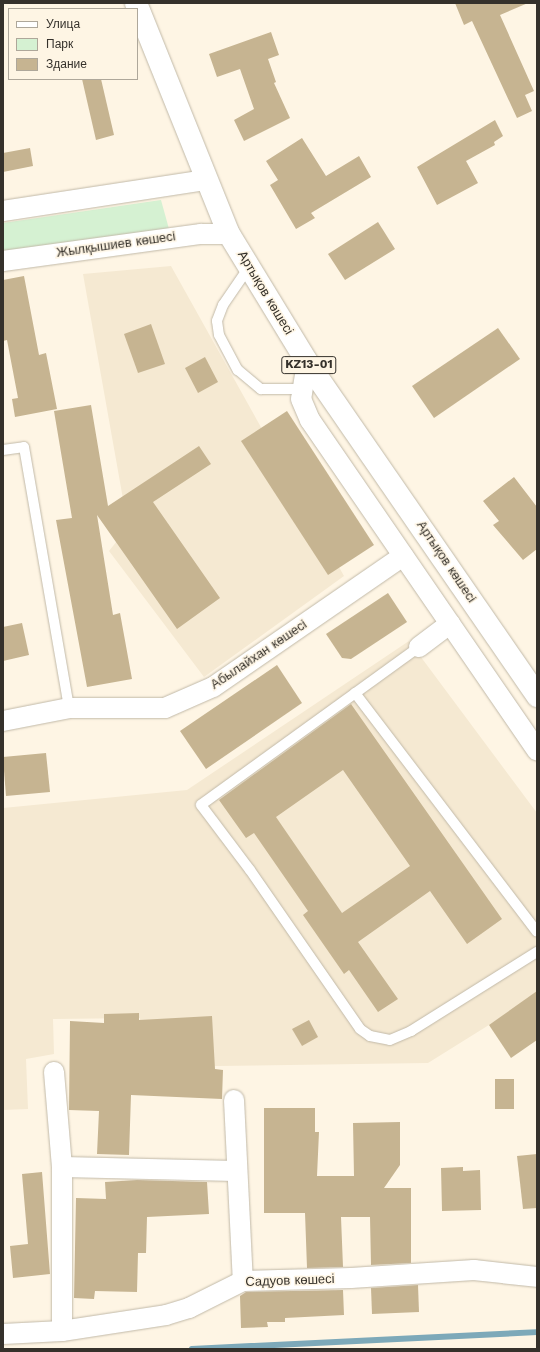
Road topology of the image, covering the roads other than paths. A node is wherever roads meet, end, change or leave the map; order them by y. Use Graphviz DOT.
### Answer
graph roads {
  1 [pos="138,8"];
  2 [pos="205,180"];
  3 [pos="3,211"];
  4 [pos="229,234"];
  5 [pos="3,261"];
  6 [pos="249,267"];
  7 [pos="306,362"];
  8 [pos="301,389"];
  9 [pos="3,450"];
  10 [pos="403,556"];
  11 [pos="450,624"];
  12 [pos="419,647"];
  13 [pos="355,693"];
  14 [pos="537,696"];
  15 [pos="69,708"];
  16 [pos="3,721"];
  17 [pos="537,750"];
  18 [pos="537,932"];
  19 [pos="537,952"];
  20 [pos="54,1072"];
  21 [pos="234,1100"];
  22 [pos="62,1167"];
  23 [pos="236,1171"];
  24 [pos="537,1277"];
  25 [pos="243,1281"];
  26 [pos="62,1331"];
  27 [pos="3,1334"];
  1 -- 2 [label="highway, Артықов көшесі / KZ13-01"];
  2 -- 3 [label="street"];
  2 -- 4 [label="highway, Артықов көшесі / KZ13-01"];
  4 -- 5 [label="street, Жылқышиев көшесі"];
  4 -- 6 [label="highway, Артықов көшесі / KZ13-01"];
  6 -- 7 [label="highway, Артықов көшесі / KZ13-01"];
  6 -- 8 [label="lane"];
  7 -- 8 [label="street"];
  7 -- 14 [label="highway, Артықов көшесі / KZ13-01"];
  8 -- 10 [label="street"];
  9 -- 15 [label="lane"];
  10 -- 11 [label="street"];
  10 -- 15 [label="street, Абылайхан көшесі"];
  11 -- 12 [label="street"];
  11 -- 17 [label="street"];
  12 -- 13 [label="lane"];
  13 -- 18 [label="lane"];
  13 -- 19 [label="lane"];
  15 -- 16 [label="street, Абылайхан көшесі"];
  20 -- 22 [label="street"];
  21 -- 23 [label="street"];
  22 -- 23 [label="street"];
  22 -- 26 [label="street"];
  23 -- 25 [label="street"];
  24 -- 25 [label="street, Садуов көшесі"];
  25 -- 26 [label="street, Садуов көшесі"];
  26 -- 27 [label="street, Садуов көшесі"];
}
